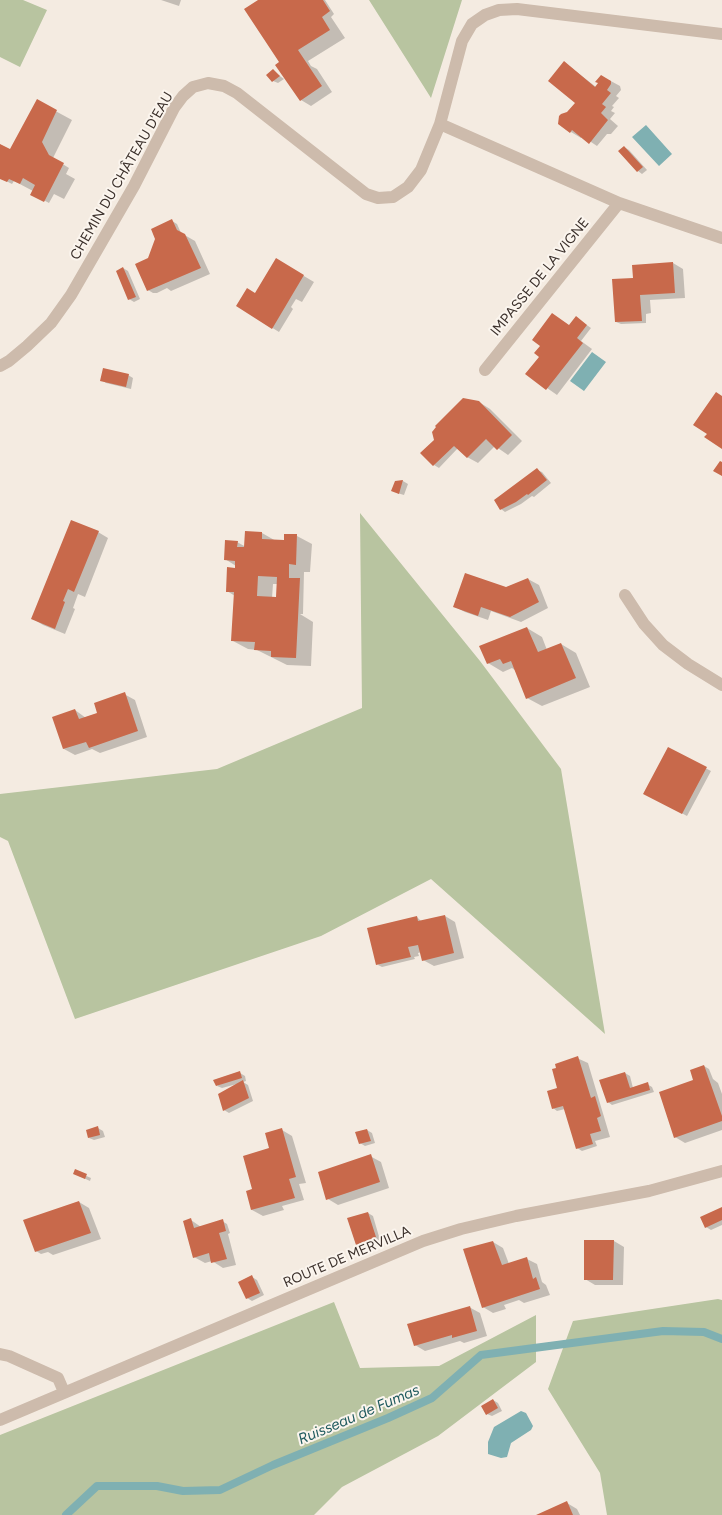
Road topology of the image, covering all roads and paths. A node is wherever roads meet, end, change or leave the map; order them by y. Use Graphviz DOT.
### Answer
graph roads {
  1 [pos="722,34"];
  2 [pos="440,124"];
  3 [pos="619,202"];
  4 [pos="722,238"];
  5 [pos="0,366"];
  6 [pos="485,370"];
  7 [pos="625,594"];
  8 [pos="722,685"];
  9 [pos="722,1171"];
  10 [pos="0,1354"];
  11 [pos="64,1392"];
  12 [pos="0,1420"];
  1 -- 2 [label="street, CHEMIN DU CHÂTEAU D'EAU"];
  2 -- 3 [label="street"];
  2 -- 5 [label="street, CHEMIN DU CHÂTEAU D'EAU"];
  3 -- 4 [label="street"];
  3 -- 6 [label="street, IMPASSE DE LA VIGNE"];
  7 -- 8 [label="street"];
  9 -- 11 [label="street, ROUTE DE MERVILLA"];
  10 -- 11 [label="street"];
  11 -- 12 [label="street, ROUTE DE MERVILLA"];
}
